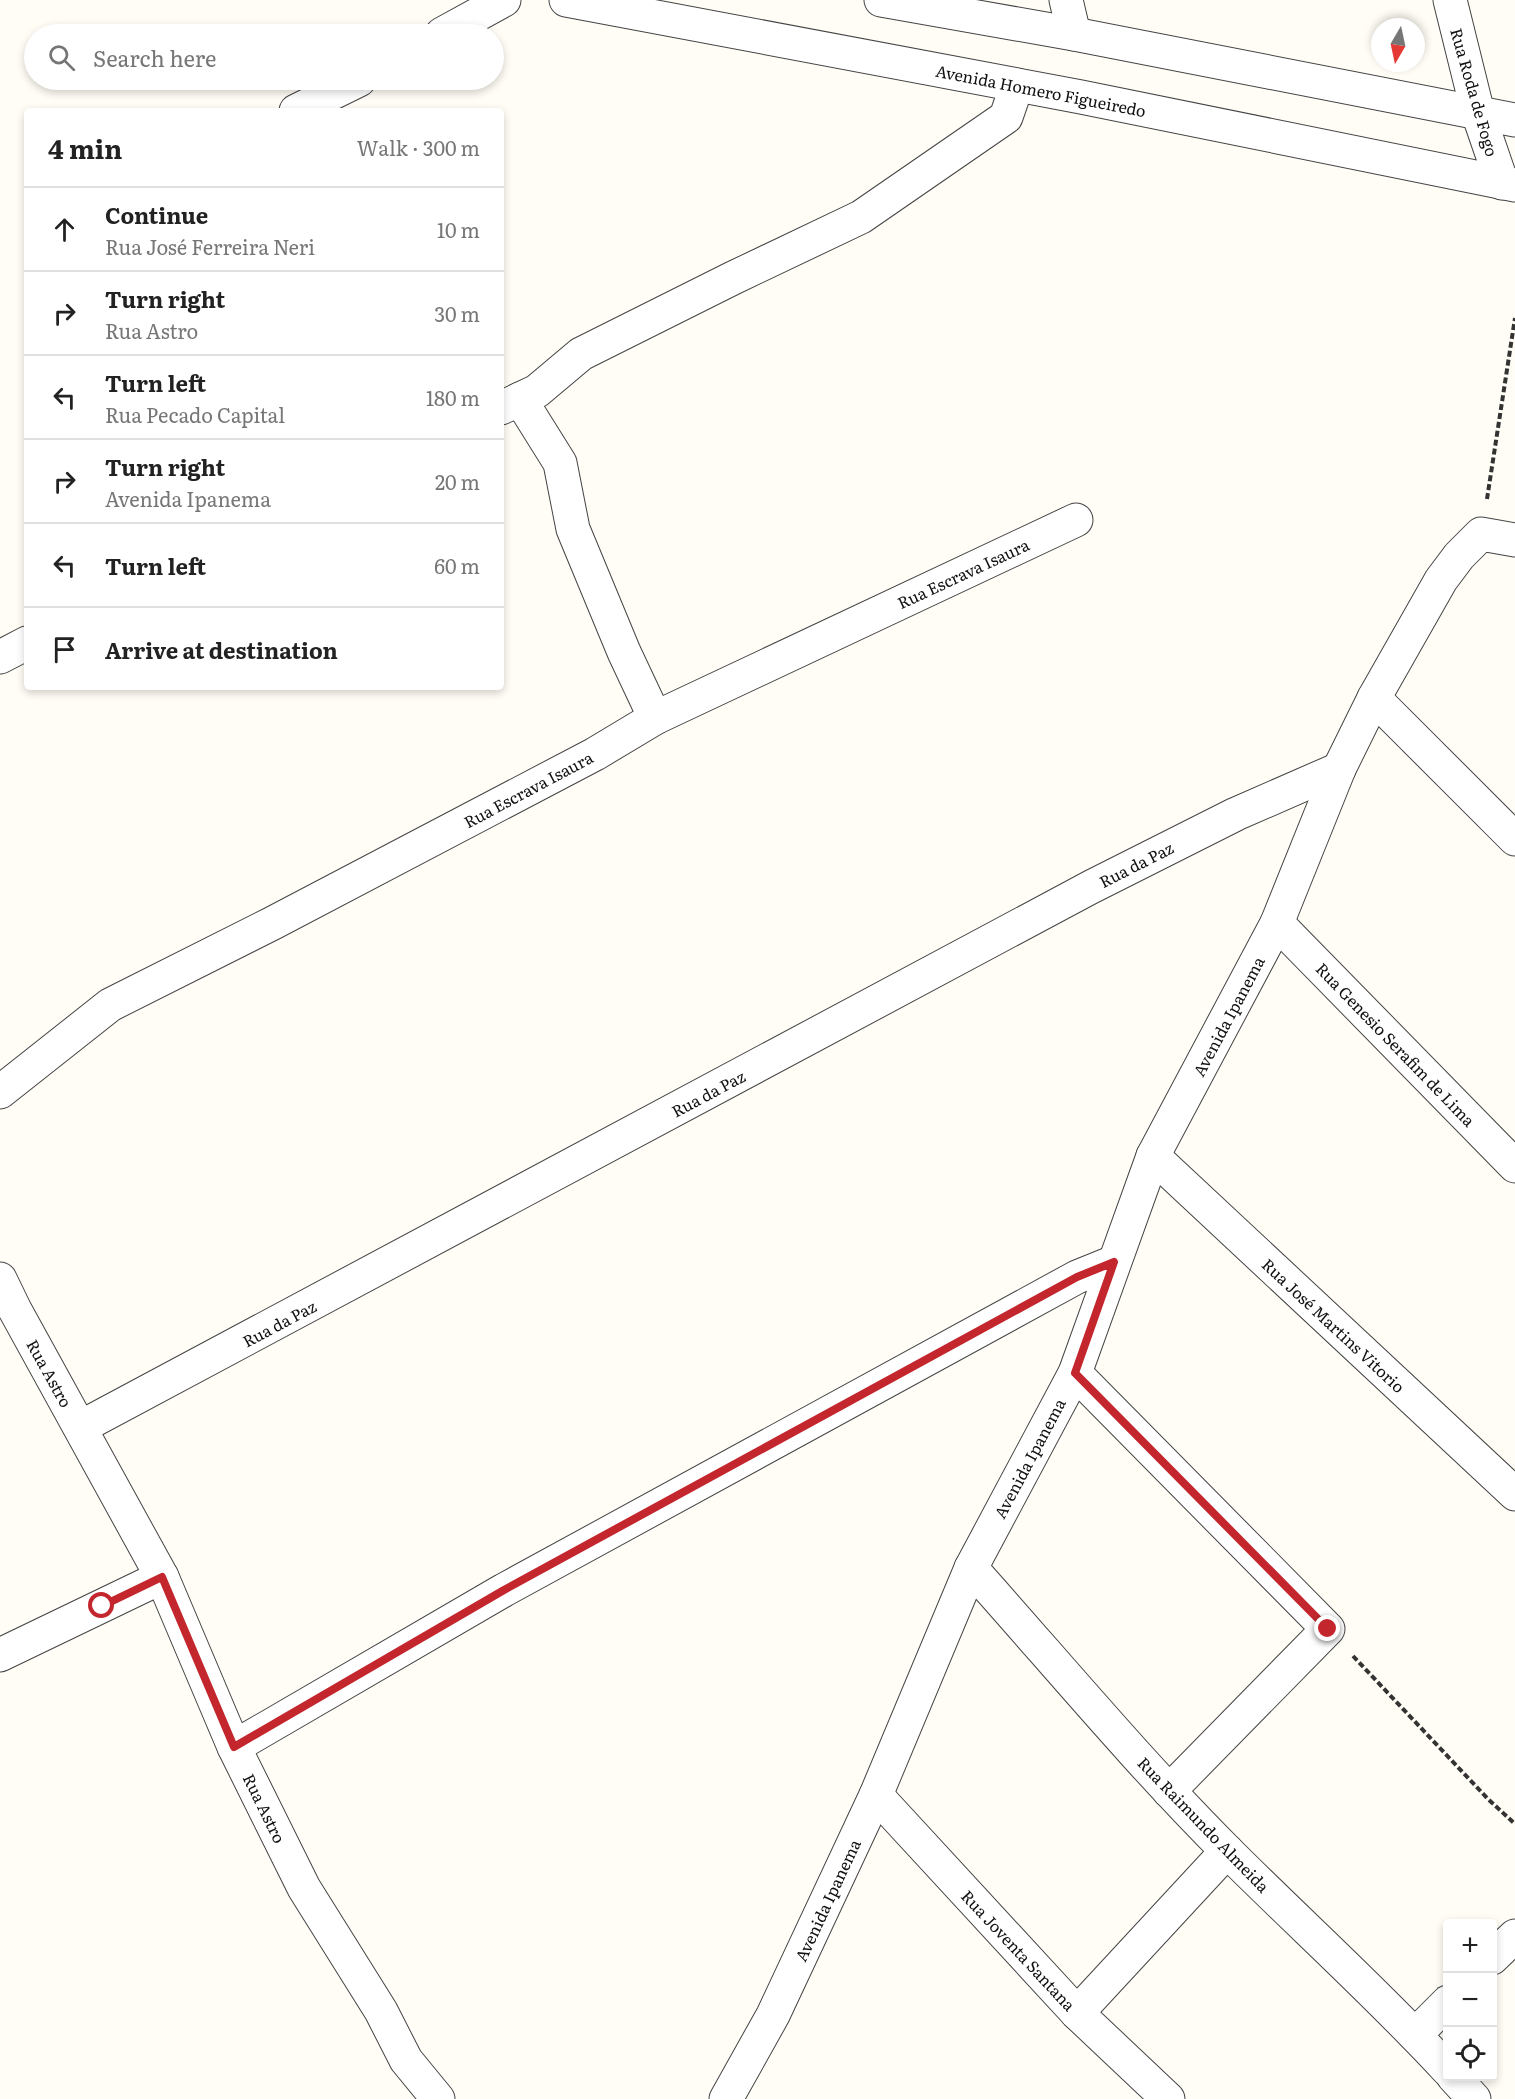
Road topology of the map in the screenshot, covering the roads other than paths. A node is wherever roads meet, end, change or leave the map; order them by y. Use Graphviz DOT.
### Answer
graph roads {
  1 [pos="504,0"];
  2 [pos="566,0"];
  3 [pos="881,0"];
  4 [pos="1066,0"];
  5 [pos="1450,0"];
  6 [pos="460,24"];
  7 [pos="1074,33"];
  8 [pos="1017,85"];
  9 [pos="339,90"];
  10 [pos="302,108"];
  11 [pos="1478,113"];
  12 [pos="1515,120"];
  13 [pos="1511,178"];
  14 [pos="510,403"];
  15 [pos="1076,520"];
  16 [pos="1515,540"];
  17 [pos="24,645"];
  18 [pos="0,657"];
  19 [pos="1374,698"];
  20 [pos="654,718"];
  21 [pos="1339,769"];
  22 [pos="1515,839"];
  23 [pos="1277,923"];
  24 [pos="0,1092"];
  25 [pos="1153,1156"];
  26 [pos="1515,1166"];
  27 [pos="1114,1262"];
  28 [pos="0,1279"];
  29 [pos="1075,1373"];
  30 [pos="81,1427"];
  31 [pos="1515,1494"];
  32 [pos="971,1568"];
  33 [pos="162,1577"];
  34 [pos="0,1655"];
  35 [pos="234,1747"];
  36 [pos="1169,1791"];
  37 [pos="876,1795"];
  38 [pos="1227,1851"];
  39 [pos="1515,1936"];
  40 [pos="1497,1953"];
  41 [pos="1443,2007"];
  42 [pos="1077,2013"];
  43 [pos="1415,2035"];
  44 [pos="1443,2065"];
  45 [pos="1458,2081"];
  46 [pos="438,2099"];
  47 [pos="726,2099"];
  48 [pos="1168,2099"];
  49 [pos="1474,2099"];
  1 -- 6 [label="street"];
  2 -- 8 [label="street, Avenida Homero Figueiredo"];
  3 -- 7 [label="street"];
  4 -- 7 [label="street"];
  5 -- 11 [label="street, Rua Roda de Fogo"];
  7 -- 11 [label="street"];
  8 -- 13 [label="street, Avenida Homero Figueiredo"];
  8 -- 14 [label="street"];
  9 -- 10 [label="street"];
  11 -- 12 [label="street"];
  11 -- 13 [label="street, Rua Roda de Fogo"];
  14 -- 20 [label="street"];
  15 -- 20 [label="street, Rua Escrava Isaura"];
  16 -- 19 [label="street, Avenida Ipanema"];
  17 -- 18 [label="street"];
  19 -- 21 [label="street, Avenida Ipanema"];
  19 -- 22 [label="street"];
  20 -- 24 [label="street, Rua Escrava Isaura"];
  21 -- 23 [label="street, Avenida Ipanema"];
  21 -- 30 [label="street, Rua da Paz"];
  23 -- 25 [label="street, Avenida Ipanema"];
  23 -- 26 [label="street, Rua Genesio Serafim de Lima"];
  25 -- 27 [label="street, Avenida Ipanema"];
  25 -- 31 [label="street, Rua José Martins Vitorio"];
  27 -- 29 [label="street, Avenida Ipanema"];
  27 -- 35 [label="street"];
  28 -- 30 [label="street, Rua Astro"];
  29 -- 32 [label="street, Avenida Ipanema"];
  29 -- 36 [label="street"];
  30 -- 33 [label="street, Rua Astro"];
  32 -- 36 [label="street, Rua Raimundo Almeida"];
  32 -- 37 [label="street, Avenida Ipanema"];
  33 -- 34 [label="street"];
  33 -- 35 [label="street, Rua Astro"];
  35 -- 46 [label="street, Rua Astro"];
  36 -- 38 [label="street, Rua Raimundo Almeida"];
  37 -- 42 [label="street, Rua Joventa Santana"];
  37 -- 47 [label="street, Avenida Ipanema"];
  38 -- 42 [label="street"];
  38 -- 43 [label="street, Rua Raimundo Almeida"];
  39 -- 40 [label="street"];
  41 -- 43 [label="street"];
  42 -- 48 [label="street, Rua Joventa Santana"];
  43 -- 44 [label="street, Rua Raimundo Almeida"];
  45 -- 49 [label="street"];
}
